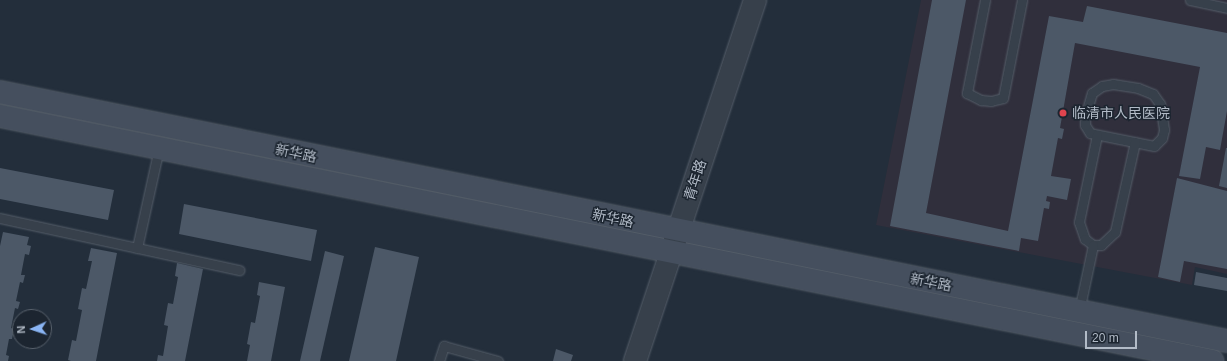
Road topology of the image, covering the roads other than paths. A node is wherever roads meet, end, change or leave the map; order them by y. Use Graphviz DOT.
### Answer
graph roads {
  1 [pos="755,0"];
  2 [pos="984,0"];
  3 [pos="1022,0"];
  4 [pos="1190,0"];
  5 [pos="1227,8"];
  6 [pos="0,92"];
  7 [pos="0,116"];
  8 [pos="1096,135"];
  9 [pos="1135,142"];
  10 [pos="159,148"];
  11 [pos="0,218"];
  12 [pos="678,231"];
  13 [pos="1093,245"];
  14 [pos="137,248"];
  15 [pos="671,254"];
  16 [pos="239,270"];
  17 [pos="1079,311"];
  18 [pos="1227,341"];
  19 [pos="439,361"];
  20 [pos="498,361"];
  21 [pos="635,361"];
  22 [pos="1212,361"];
  1 -- 12 [label="street, 青年路"];
  2 -- 3 [label="lane"];
  4 -- 5 [label="lane"];
  6 -- 12 [label="main road, 新华路"];
  7 -- 10 [label="main road, 新华路"];
  8 -- 9 [label="lane"];
  8 -- 9 [label="lane"];
  8 -- 13 [label="lane"];
  9 -- 13 [label="lane"];
  10 -- 14 [label="lane"];
  10 -- 15 [label="main road, 新华路"];
  11 -- 14 [label="lane"];
  12 -- 15 [label="street, 青年路"];
  12 -- 17 [label="main road, 新华路"];
  13 -- 17 [label="lane"];
  14 -- 16 [label="lane"];
  15 -- 21 [label="street, 青年路"];
  15 -- 22 [label="main road, 新华路"];
  17 -- 18 [label="main road, 新华路"];
  19 -- 20 [label="lane"];
}
